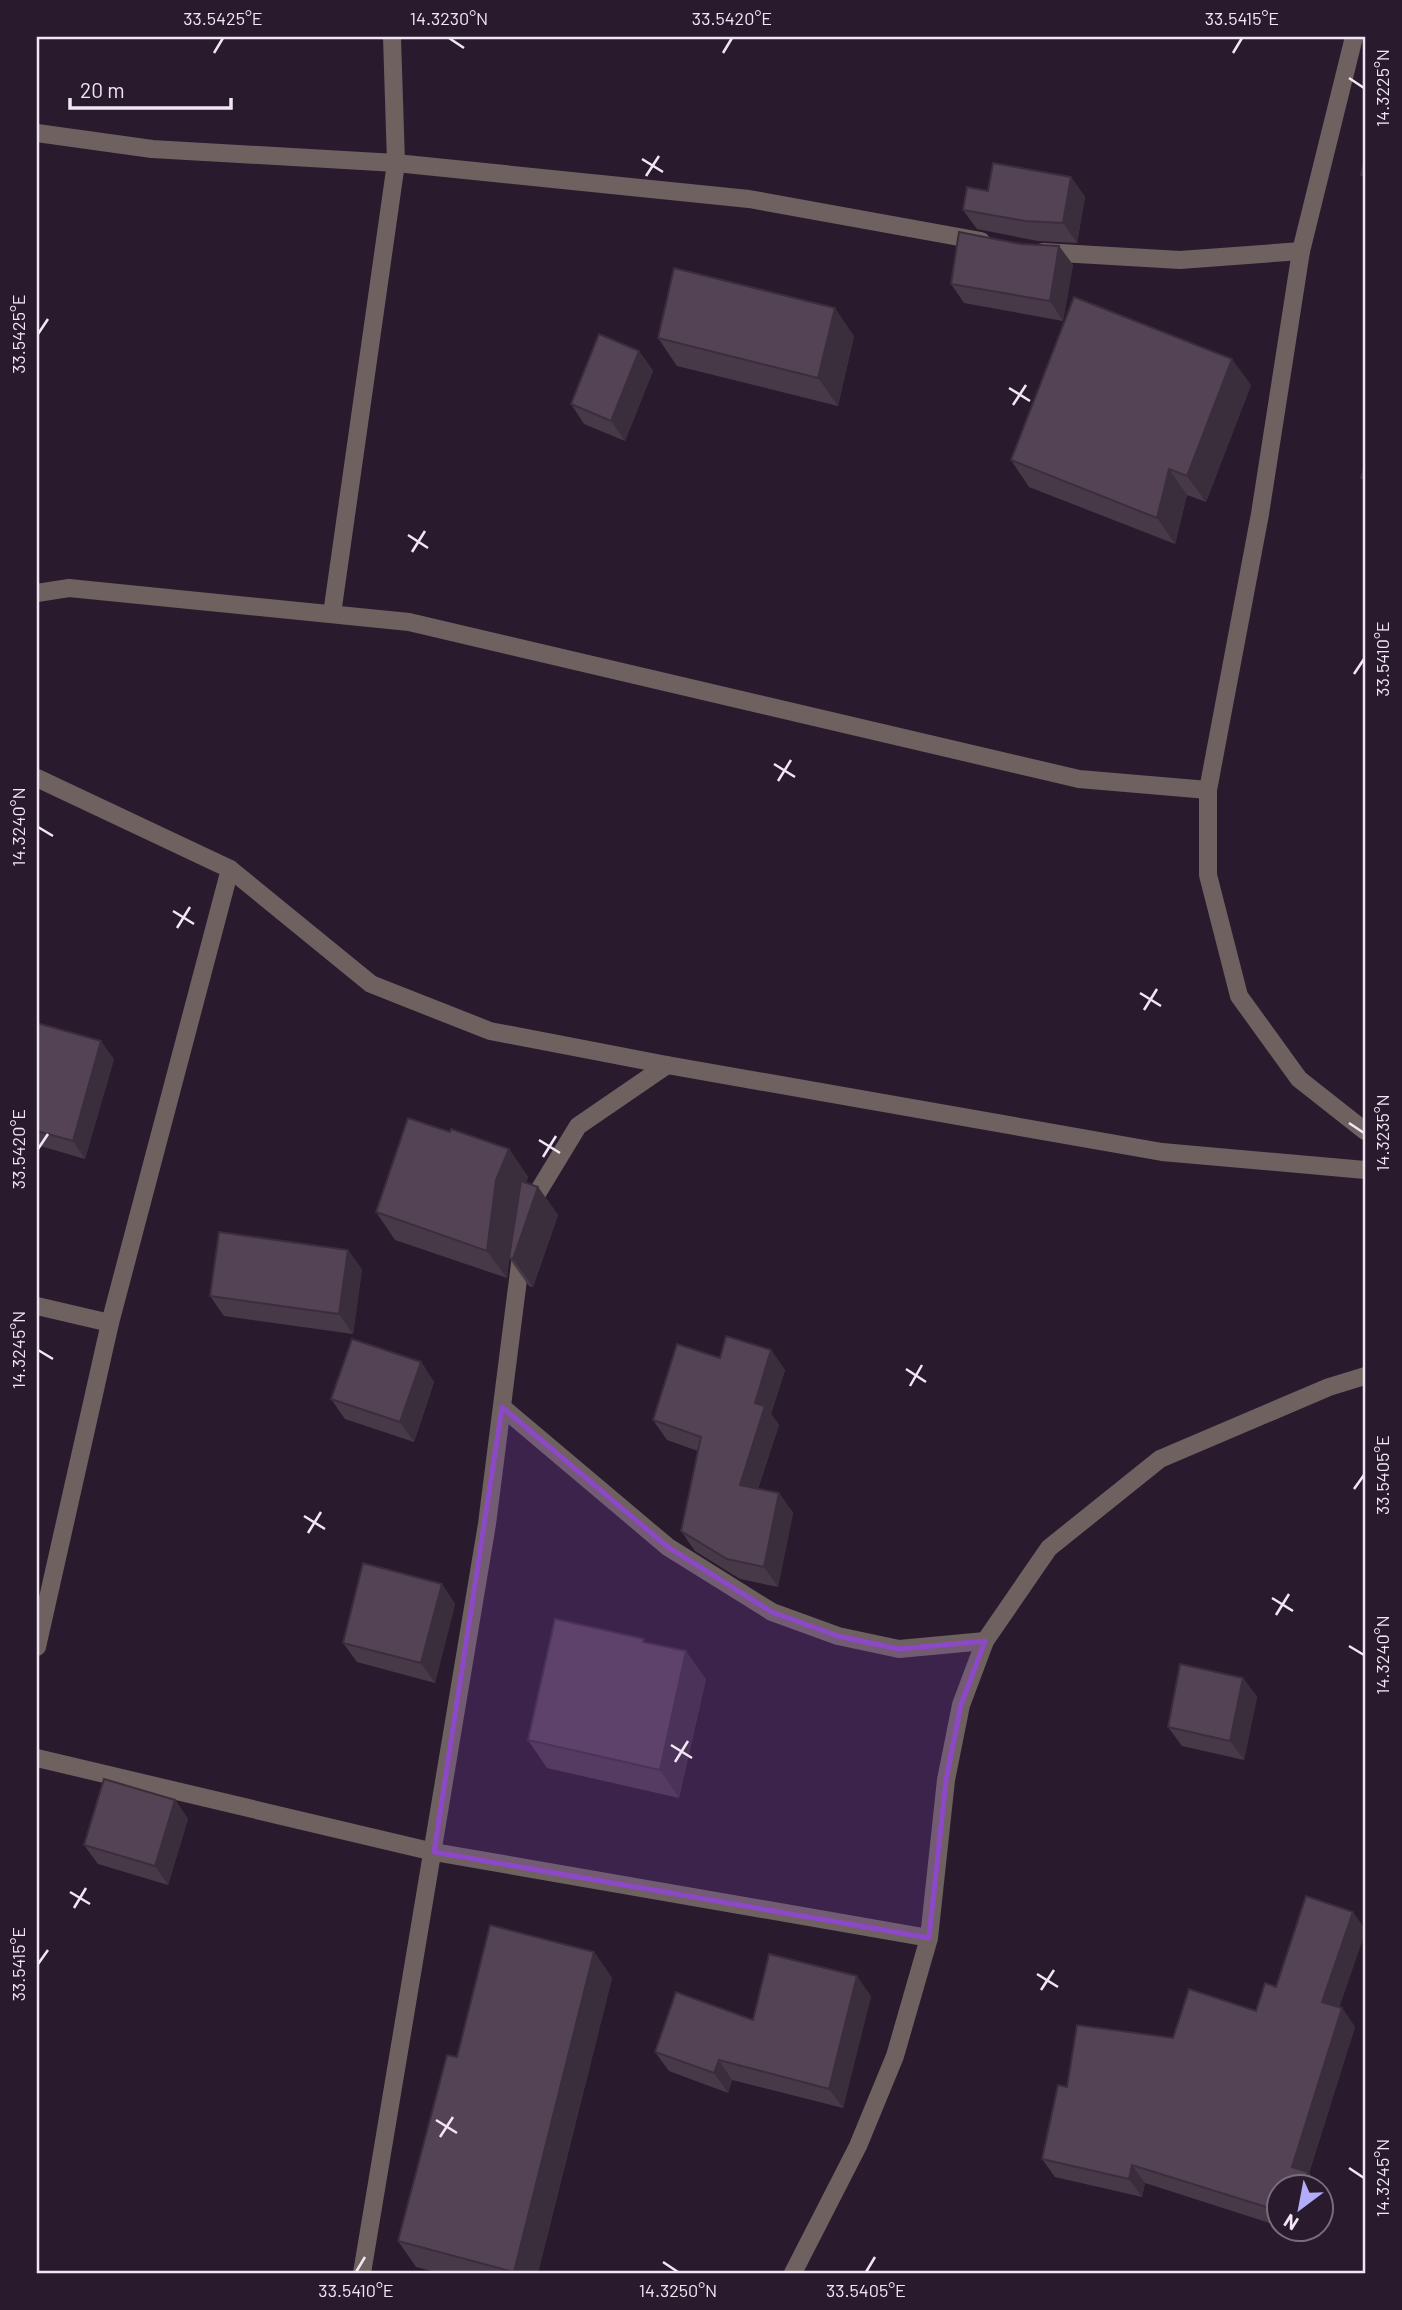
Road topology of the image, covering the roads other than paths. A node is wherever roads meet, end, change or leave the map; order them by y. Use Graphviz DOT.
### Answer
graph roads {
  1 [pos="392,37"];
  2 [pos="1354,37"];
  3 [pos="37,133"];
  4 [pos="396,163"];
  5 [pos="996,244"];
  6 [pos="1024,249"];
  7 [pos="1301,251"];
  8 [pos="37,593"];
  9 [pos="332,614"];
  10 [pos="37,778"];
  11 [pos="1208,790"];
  12 [pos="230,869"];
  13 [pos="667,1065"];
  14 [pos="1365,1131"];
  15 [pos="1365,1170"];
  16 [pos="37,1306"];
  17 [pos="110,1323"];
  18 [pos="1365,1376"];
  19 [pos="502,1407"];
  20 [pos="985,1641"];
  21 [pos="37,1647"];
  22 [pos="37,1758"];
  23 [pos="433,1852"];
  24 [pos="929,1938"];
  25 [pos="362,2273"];
  26 [pos="793,2273"];
  1 -- 4 [label="street"];
  2 -- 7 [label="street"];
  3 -- 4 [label="street"];
  4 -- 5 [label="street"];
  4 -- 9 [label="street"];
  6 -- 7 [label="street"];
  7 -- 11 [label="street"];
  8 -- 9 [label="street"];
  9 -- 11 [label="street"];
  10 -- 12 [label="street"];
  11 -- 14 [label="street"];
  12 -- 13 [label="street"];
  12 -- 17 [label="street"];
  13 -- 15 [label="street"];
  13 -- 19 [label="street"];
  16 -- 17 [label="street"];
  17 -- 21 [label="street"];
  18 -- 20 [label="street"];
  19 -- 20 [label="street"];
  19 -- 23 [label="street"];
  20 -- 24 [label="street"];
  22 -- 23 [label="street"];
  23 -- 24 [label="street"];
  23 -- 25 [label="street"];
  24 -- 26 [label="street"];
}
